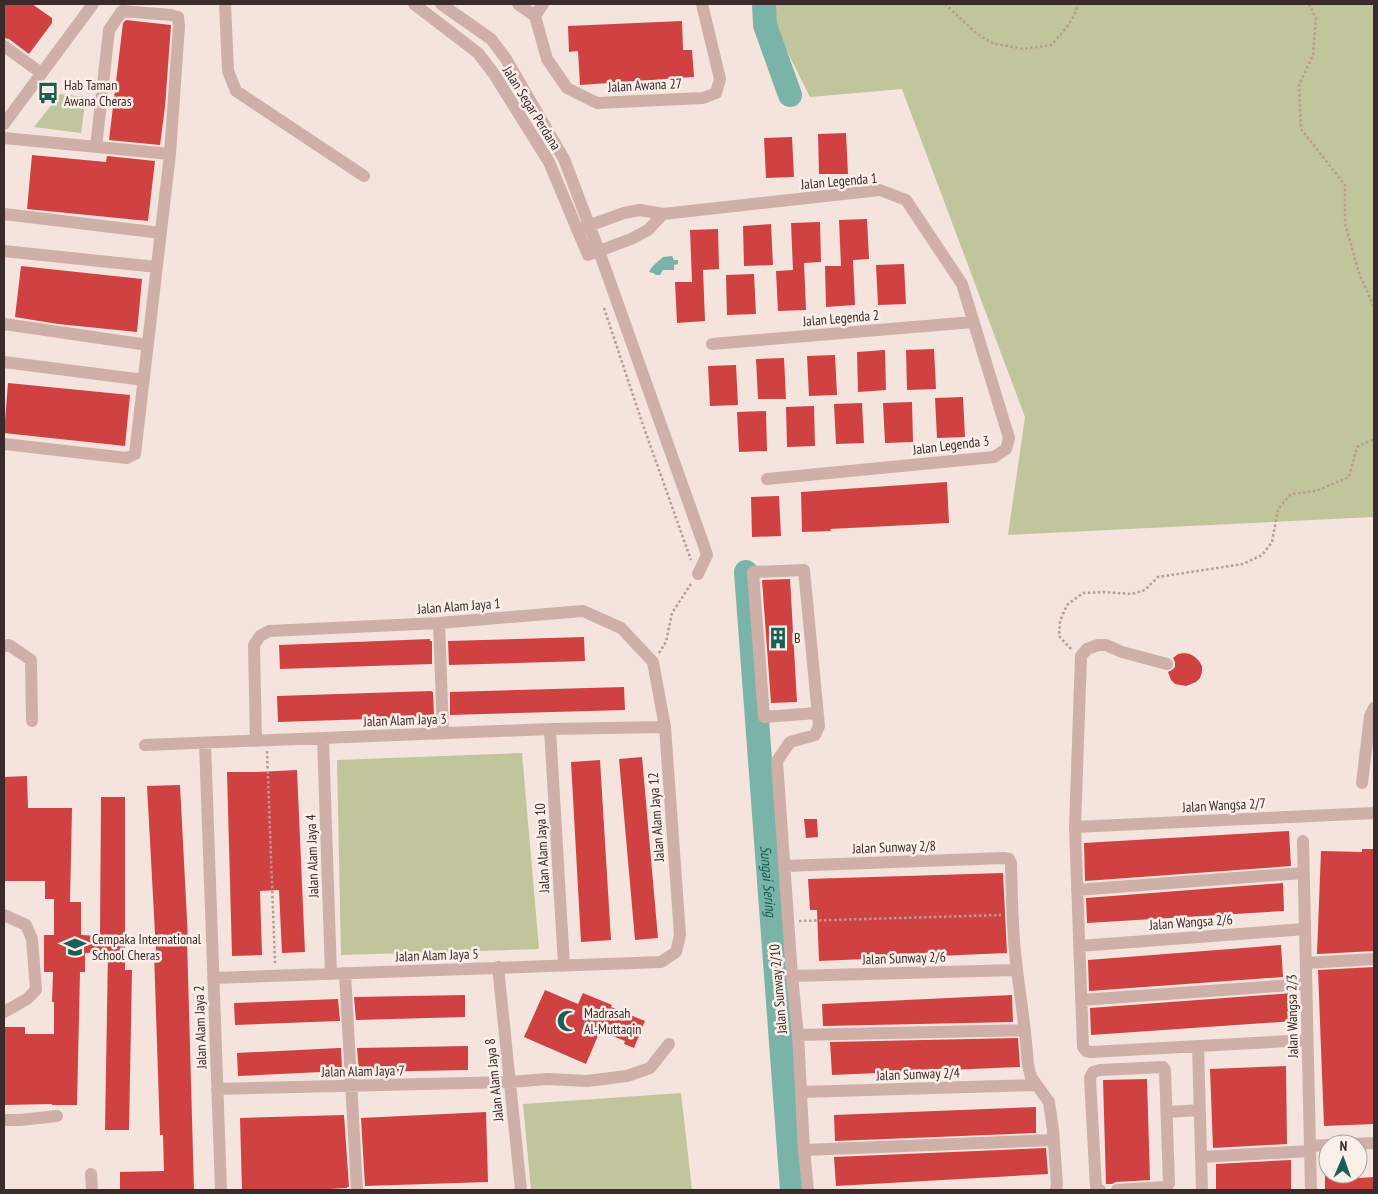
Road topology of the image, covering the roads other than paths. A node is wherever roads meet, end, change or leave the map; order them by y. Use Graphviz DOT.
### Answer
graph roads {
  1 [pos="225,4"];
  2 [pos="441,4"];
  3 [pos="518,4"];
  4 [pos="543,4"];
  5 [pos="702,4"];
  6 [pos="417,5"];
  7 [pos="87,6"];
  8 [pos="535,16"];
  9 [pos="4,46"];
  10 [pos="41,73"];
  11 [pos="4,124"];
  12 [pos="4,138"];
  13 [pos="96,147"];
  14 [pos="170,154"];
  15 [pos="364,176"];
  16 [pos="4,214"];
  17 [pos="663,214"];
  18 [pos="583,227"];
  19 [pos="161,233"];
  20 [pos="4,252"];
  21 [pos="593,253"];
  22 [pos="157,267"];
  23 [pos="973,322"];
  24 [pos="4,324"];
  25 [pos="712,344"];
  26 [pos="148,345"];
  27 [pos="4,362"];
  28 [pos="144,380"];
  29 [pos="4,444"];
  30 [pos="767,479"];
  31 [pos="698,574"];
  32 [pos="439,623"];
  33 [pos="4,646"];
  34 [pos="653,662"];
  35 [pos="1167,664"];
  36 [pos="1374,708"];
  37 [pos="817,713"];
  38 [pos="32,721"];
  39 [pos="665,727"];
  40 [pos="550,730"];
  41 [pos="443,734"];
  42 [pos="323,738"];
  43 [pos="261,740"];
  44 [pos="206,743"];
  45 [pos="145,745"];
  46 [pos="1362,782"];
  47 [pos="1374,813"];
  48 [pos="1075,827"];
  49 [pos="1302,841"];
  50 [pos="785,866"];
  51 [pos="1303,873"];
  52 [pos="1077,890"];
  53 [pos="4,915"];
  54 [pos="1305,929"];
  55 [pos="1079,946"];
  56 [pos="1374,959"];
  57 [pos="661,962"];
  58 [pos="1306,963"];
  59 [pos="564,965"];
  60 [pos="498,968"];
  61 [pos="1017,970"];
  62 [pos="345,973"];
  63 [pos="331,974"];
  64 [pos="792,976"];
  65 [pos="214,978"];
  66 [pos="1306,984"];
  67 [pos="1081,1000"];
  68 [pos="4,1012"];
  69 [pos="1025,1030"];
  70 [pos="798,1035"];
  71 [pos="1308,1040"];
  72 [pos="669,1044"];
  73 [pos="1198,1046"];
  74 [pos="510,1082"];
  75 [pos="1036,1085"];
  76 [pos="351,1086"];
  77 [pos="217,1089"];
  78 [pos="801,1092"];
  79 [pos="1200,1110"];
  80 [pos="1167,1112"];
  81 [pos="57,1116"];
  82 [pos="4,1120"];
  83 [pos="1053,1140"];
  84 [pos="1318,1147"];
  85 [pos="1310,1148"];
  86 [pos="804,1150"];
  87 [pos="1201,1157"];
  88 [pos="91,1174"];
  89 [pos="92,1190"];
  90 [pos="221,1190"];
  91 [pos="356,1190"];
  92 [pos="521,1190"];
  93 [pos="808,1190"];
  94 [pos="1056,1190"];
  95 [pos="1100,1190"];
  96 [pos="1117,1190"];
  97 [pos="1202,1190"];
  98 [pos="1311,1190"];
  1 -- 15 [label="street"];
  2 -- 18 [label="street, Jalan Segar Perdana"];
  3 -- 8 [label="street"];
  4 -- 8 [label="street"];
  5 -- 8 [label="street, Jalan Awana 27"];
  6 -- 18 [label="street, Jalan Segar Perdana"];
  7 -- 10 [label="street"];
  9 -- 10 [label="street"];
  10 -- 11 [label="street"];
  12 -- 13 [label="street"];
  13 -- 14 [label="street"];
  13 -- 14 [label="street"];
  14 -- 19 [label="street"];
  16 -- 19 [label="street"];
  17 -- 18 [label="street, Jalan Legenda 1"];
  17 -- 21 [label="street"];
  17 -- 23 [label="street, Jalan Legenda 1"];
  18 -- 21 [label="street, Jalan Segar Perdana"];
  19 -- 22 [label="street"];
  20 -- 22 [label="street"];
  21 -- 31 [label="street, Jalan Segar Perdana"];
  22 -- 26 [label="street"];
  23 -- 25 [label="street, Jalan Legenda 2"];
  23 -- 30 [label="street, Jalan Legenda 3"];
  24 -- 26 [label="street"];
  26 -- 28 [label="street"];
  27 -- 28 [label="street"];
  28 -- 29 [label="street"];
  32 -- 34 [label="street, Jalan Alam Jaya 1"];
  32 -- 41 [label="street"];
  32 -- 43 [label="street, Jalan Alam Jaya 1"];
  33 -- 38 [label="street"];
  34 -- 39 [label="street, Jalan Alam Jaya 12"];
  35 -- 48 [label="street"];
  36 -- 46 [label="street"];
  37 -- 37 [label="street, Jalan Sunway 2/10"];
  37 -- 50 [label="street, Jalan Sunway 2/10"];
  39 -- 40 [label="street, Jalan Alam Jaya 3"];
  39 -- 57 [label="street, Jalan Alam Jaya 12"];
  40 -- 41 [label="street, Jalan Alam Jaya 3"];
  40 -- 59 [label="street, Jalan Alam Jaya 10"];
  41 -- 42 [label="street, Jalan Alam Jaya 3"];
  42 -- 43 [label="street, Jalan Alam Jaya 3"];
  42 -- 63 [label="street, Jalan Alam Jaya 4"];
  43 -- 44 [label="street, Jalan Alam Jaya 3"];
  44 -- 45 [label="street, Jalan Alam Jaya 3"];
  44 -- 65 [label="street, Jalan Alam Jaya 2"];
  47 -- 48 [label="street, Jalan Wangsa 2/7"];
  48 -- 52 [label="street"];
  49 -- 51 [label="street, Jalan Wangsa 2/3"];
  50 -- 61 [label="street, Jalan Sunway 2/8"];
  50 -- 64 [label="street, Jalan Sunway 2/10"];
  51 -- 52 [label="street"];
  51 -- 54 [label="street, Jalan Wangsa 2/3"];
  52 -- 55 [label="street"];
  53 -- 68 [label="street"];
  54 -- 55 [label="street, Jalan Wangsa 2/6"];
  54 -- 58 [label="street, Jalan Wangsa 2/3"];
  55 -- 67 [label="street"];
  56 -- 58 [label="street"];
  57 -- 59 [label="street, Jalan Alam Jaya 5"];
  58 -- 66 [label="street, Jalan Wangsa 2/3"];
  59 -- 60 [label="street, Jalan Alam Jaya 5"];
  60 -- 62 [label="street, Jalan Alam Jaya 5"];
  60 -- 74 [label="street, Jalan Alam Jaya 8"];
  61 -- 64 [label="street, Jalan Sunway 2/6"];
  61 -- 69 [label="street"];
  62 -- 63 [label="street, Jalan Alam Jaya 5"];
  62 -- 76 [label="street"];
  63 -- 65 [label="street, Jalan Alam Jaya 5"];
  64 -- 70 [label="street, Jalan Sunway 2/10"];
  65 -- 77 [label="street, Jalan Alam Jaya 2"];
  66 -- 67 [label="street"];
  66 -- 71 [label="street, Jalan Wangsa 2/3"];
  67 -- 73 [label="street"];
  69 -- 70 [label="street"];
  69 -- 75 [label="street"];
  70 -- 78 [label="street, Jalan Sunway 2/10"];
  71 -- 73 [label="street"];
  71 -- 85 [label="street, Jalan Wangsa 2/3"];
  72 -- 74 [label="street, Jalan Alam Jaya 7"];
  73 -- 79 [label="street"];
  74 -- 76 [label="street, Jalan Alam Jaya 7"];
  74 -- 92 [label="street, Jalan Alam Jaya 8"];
  75 -- 78 [label="street, Jalan Sunway 2/4"];
  75 -- 83 [label="street"];
  76 -- 77 [label="street, Jalan Alam Jaya 7"];
  76 -- 91 [label="street"];
  77 -- 90 [label="street, Jalan Alam Jaya 2"];
  78 -- 86 [label="street, Jalan Sunway 2/10"];
  79 -- 80 [label="street"];
  79 -- 87 [label="street"];
  80 -- 95 [label="street"];
  80 -- 96 [label="street"];
  81 -- 82 [label="street"];
  83 -- 86 [label="street"];
  83 -- 94 [label="street"];
  84 -- 85 [label="street"];
  85 -- 87 [label="street"];
  85 -- 98 [label="street, Jalan Wangsa 2/3"];
  86 -- 93 [label="street, Jalan Sunway 2/10"];
  87 -- 97 [label="street"];
  88 -- 89 [label="street"];
}
